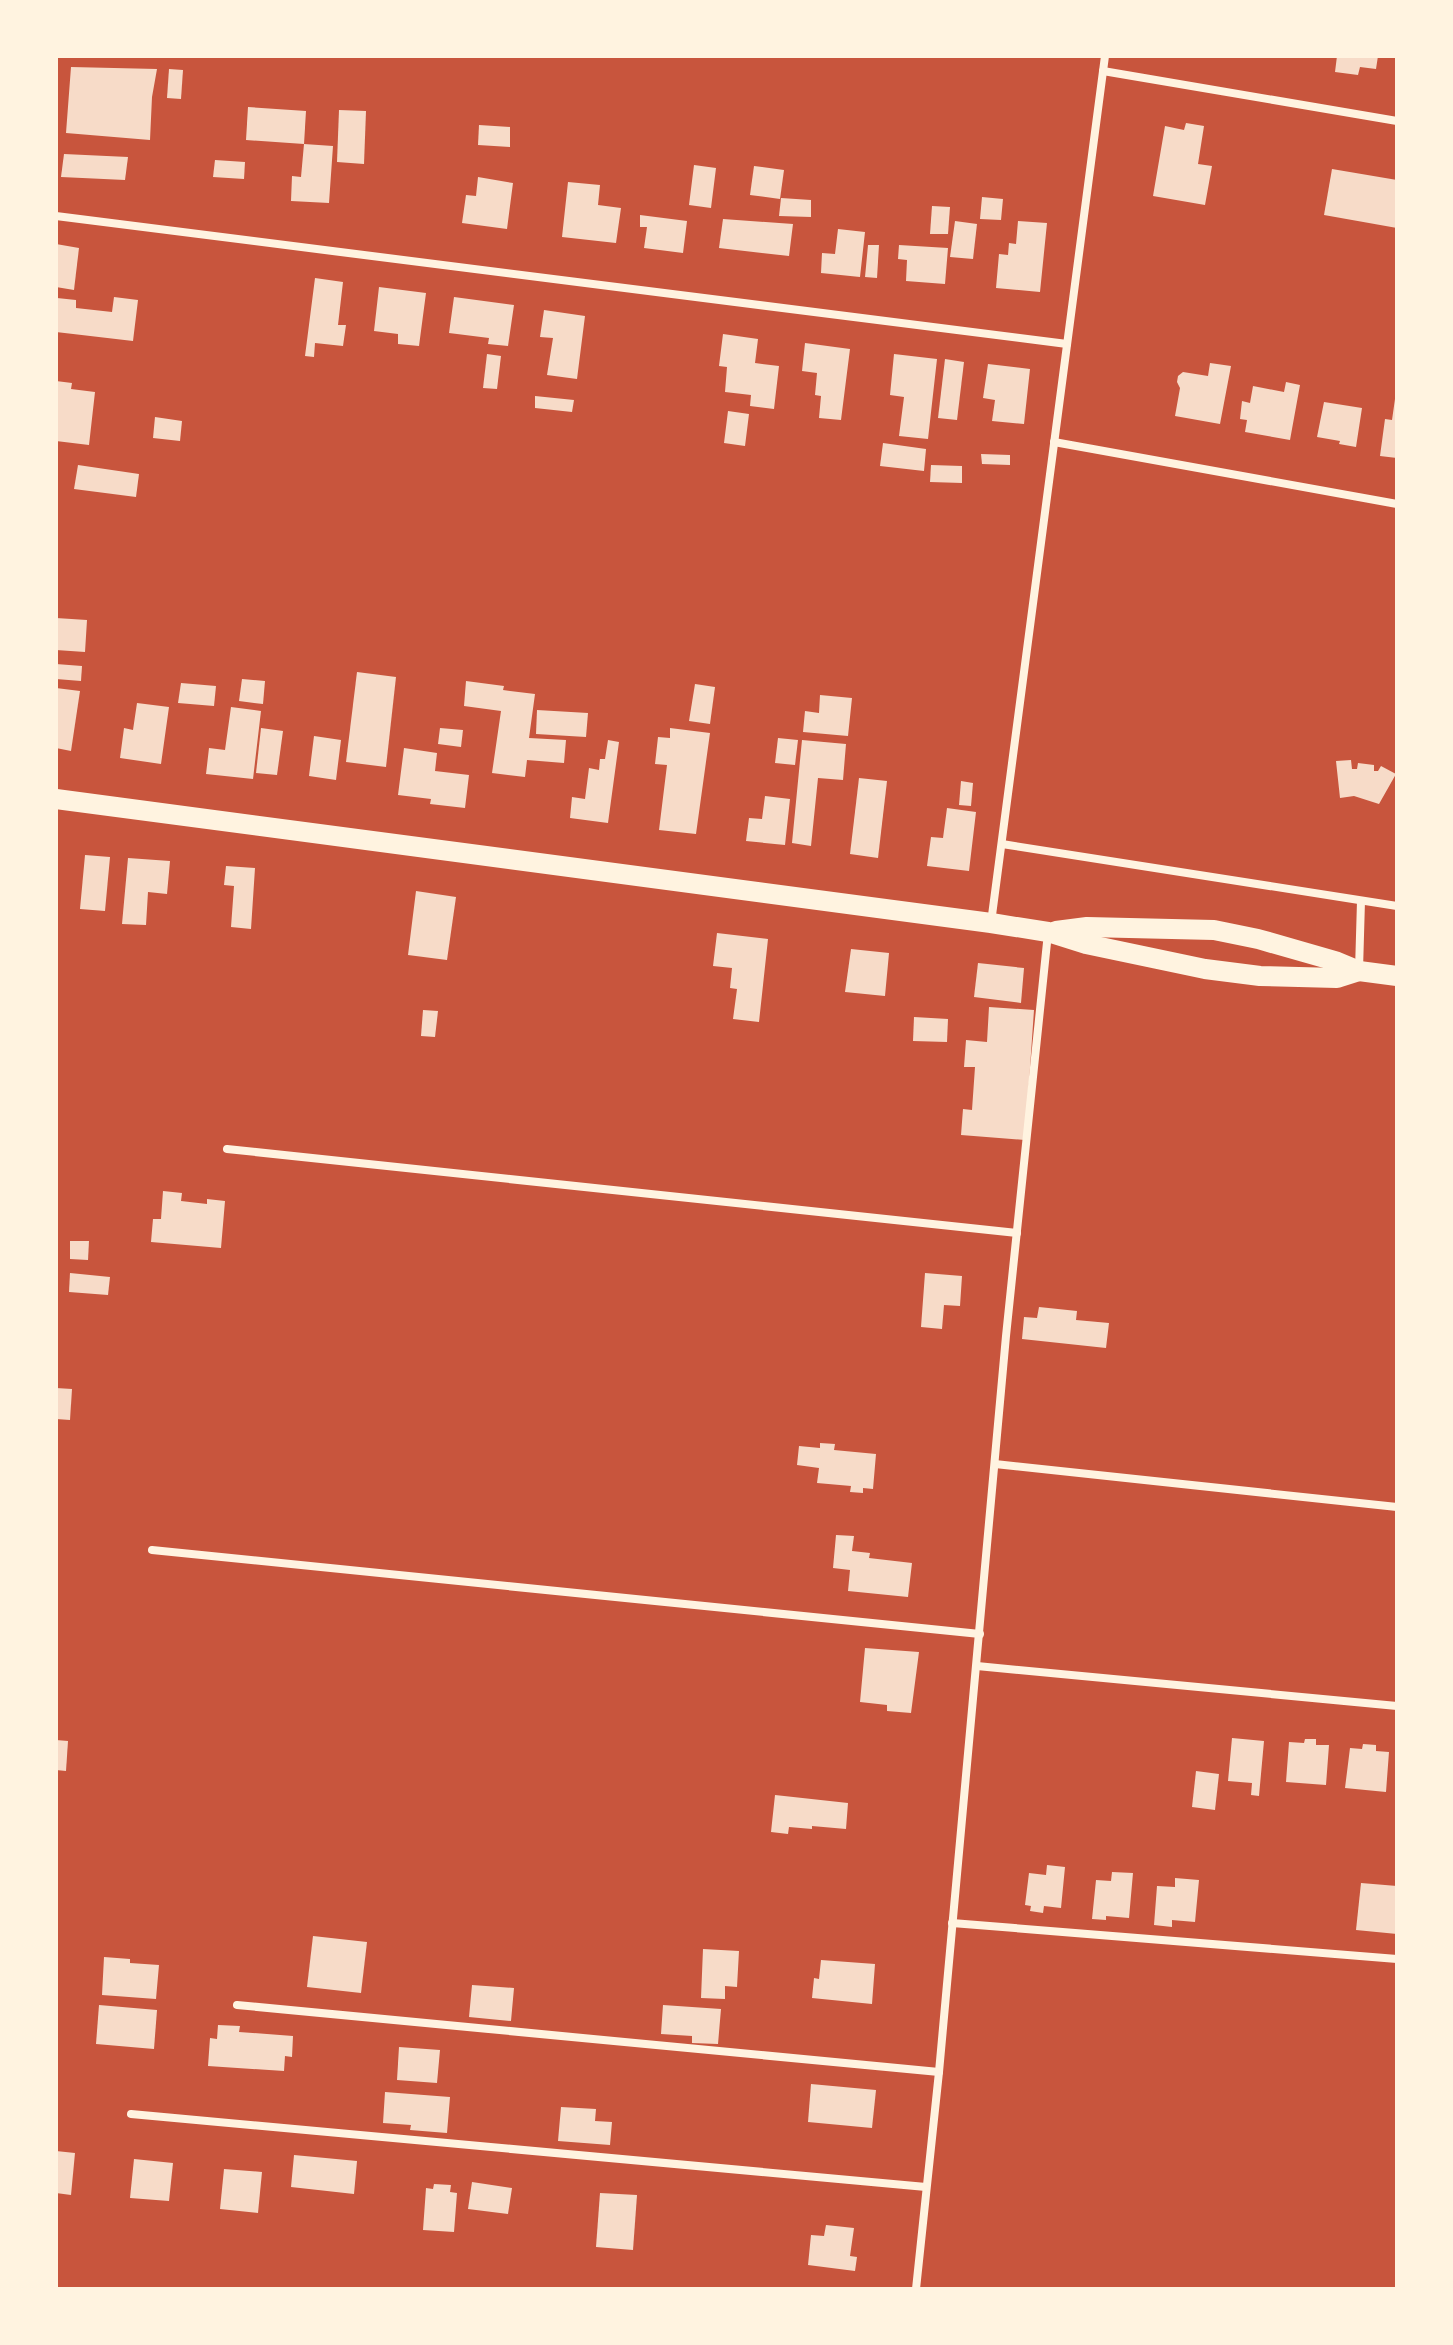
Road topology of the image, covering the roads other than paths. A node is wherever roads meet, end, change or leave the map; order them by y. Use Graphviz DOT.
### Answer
graph roads {
  1 [pos="1105,56"];
  2 [pos="1103,71"];
  3 [pos="1397,121"];
  4 [pos="56,216"];
  5 [pos="1067,344"];
  6 [pos="1054,442"];
  7 [pos="1397,504"];
  8 [pos="56,799"];
  9 [pos="1002,844"];
  10 [pos="1361,901"];
  11 [pos="1397,906"];
  12 [pos="991,923"];
  13 [pos="1048,932"];
  14 [pos="1359,971"];
  15 [pos="1397,976"];
  16 [pos="227,1149"];
  17 [pos="1017,1233"];
  18 [pos="995,1464"];
  19 [pos="1397,1507"];
  20 [pos="152,1550"];
  21 [pos="980,1634"];
  22 [pos="977,1666"];
  23 [pos="1397,1706"];
  24 [pos="952,1923"];
  25 [pos="1397,1959"];
  26 [pos="237,2005"];
  27 [pos="939,2072"];
  28 [pos="131,2114"];
  29 [pos="926,2187"];
  30 [pos="916,2289"];
  1 -- 2 [label="street"];
  2 -- 3 [label="street"];
  2 -- 5 [label="street"];
  4 -- 5 [label="street"];
  5 -- 6 [label="street"];
  6 -- 7 [label="street"];
  6 -- 9 [label="street"];
  8 -- 12 [label="highway"];
  9 -- 10 [label="street"];
  9 -- 12 [label="street"];
  10 -- 11 [label="street"];
  10 -- 14 [label="street"];
  12 -- 13 [label="highway"];
  13 -- 14 [label="highway"];
  13 -- 14 [label="highway"];
  13 -- 17 [label="street"];
  14 -- 15 [label="highway"];
  16 -- 17 [label="street"];
  17 -- 18 [label="street"];
  18 -- 19 [label="street"];
  18 -- 21 [label="street"];
  20 -- 21 [label="street"];
  21 -- 22 [label="street"];
  22 -- 23 [label="street"];
  22 -- 24 [label="street"];
  24 -- 25 [label="street"];
  24 -- 27 [label="street"];
  26 -- 27 [label="street"];
  27 -- 29 [label="street"];
  28 -- 29 [label="street"];
  29 -- 30 [label="street"];
}
